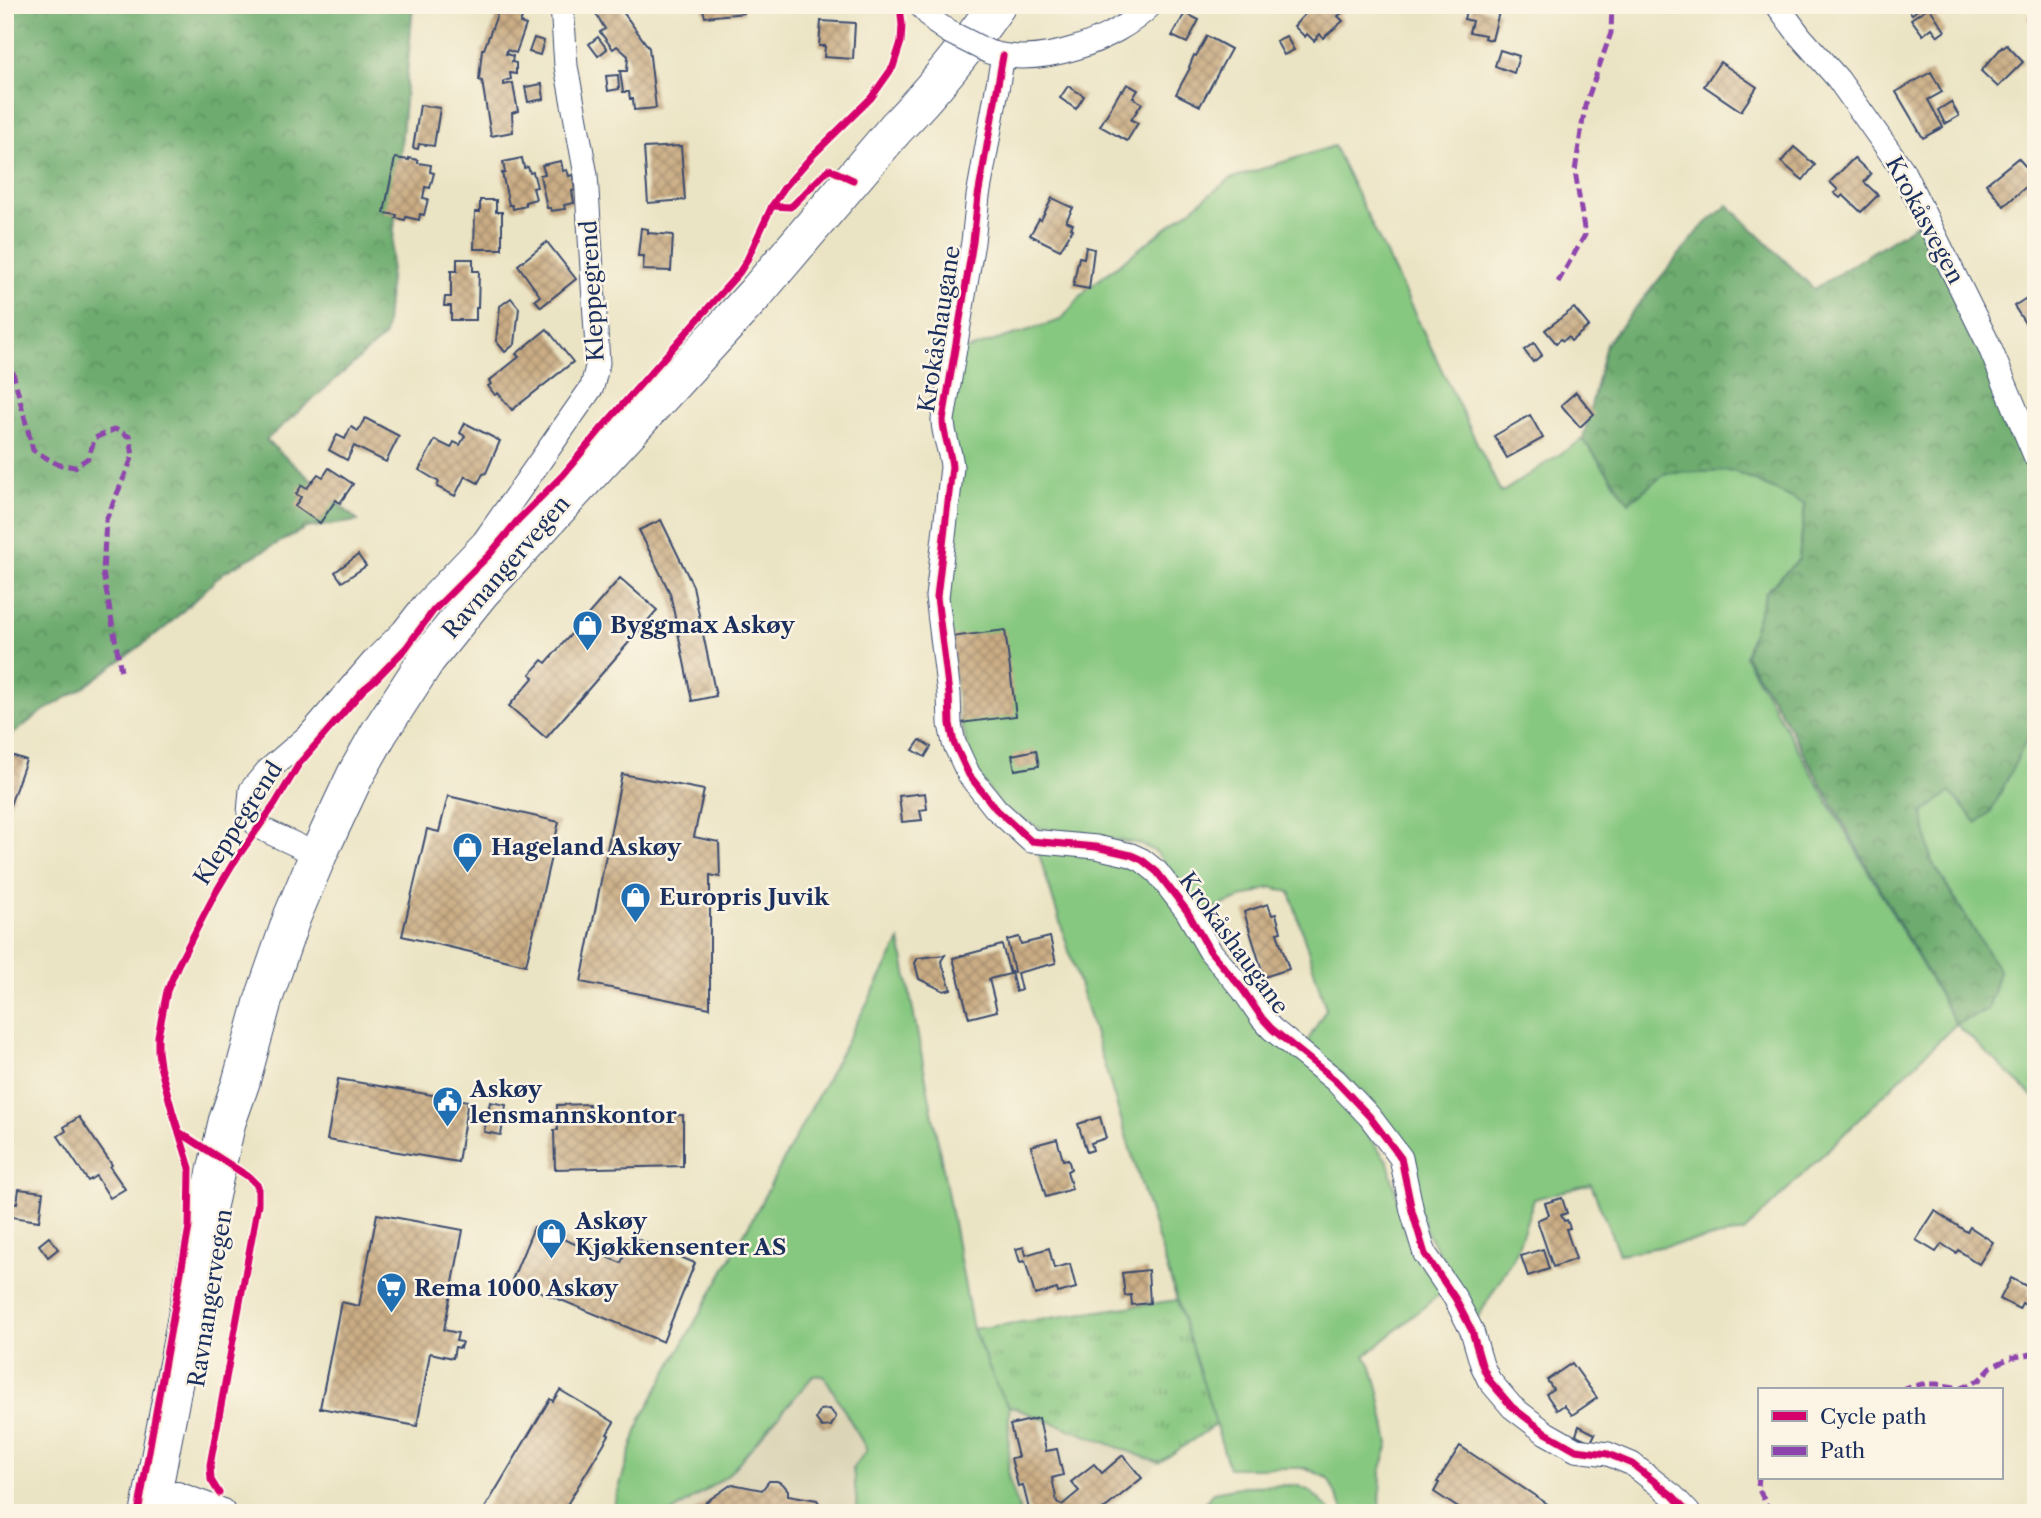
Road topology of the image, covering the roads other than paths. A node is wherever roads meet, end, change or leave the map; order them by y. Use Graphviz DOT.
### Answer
graph roads {
  1 [pos="562,5"];
  2 [pos="920,5"];
  3 [pos="973,5"];
  4 [pos="997,5"];
  5 [pos="1151,5"];
  6 [pos="1777,5"];
  7 [pos="996,54"];
  8 [pos="895,128"];
  9 [pos="2036,458"];
  10 [pos="318,855"];
  11 [pos="161,1508"];
  12 [pos="220,1513"];
  13 [pos="1689,1513"];
  1 -- 10 [label="street, Kleppegrend"];
  2 -- 7 [label="street, bridge"];
  3 -- 8 [label="main road, Ravnangervegen"];
  4 -- 8 [label="main road, Ravnangervegen"];
  5 -- 7 [label="street"];
  6 -- 9 [label="street, Krokåsvegen"];
  7 -- 13 [label="street, Krokåshaugane"];
  8 -- 10 [label="main road, Ravnangervegen"];
  10 -- 11 [label="main road, Ravnangervegen"];
  11 -- 12 [label="street"];
}
